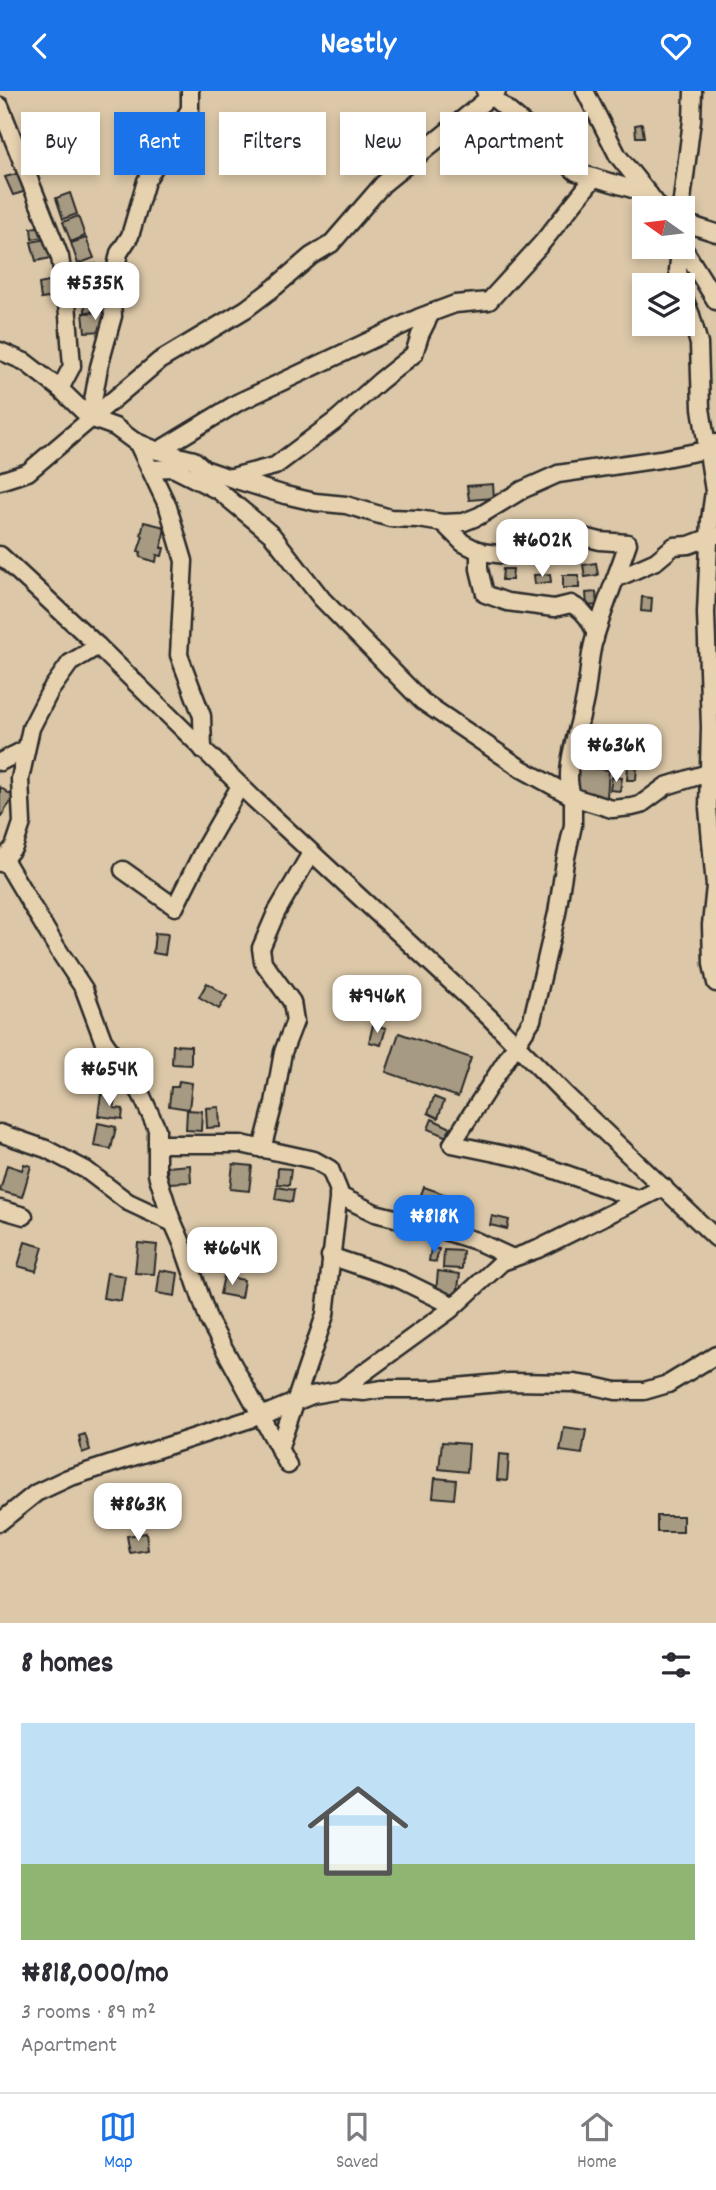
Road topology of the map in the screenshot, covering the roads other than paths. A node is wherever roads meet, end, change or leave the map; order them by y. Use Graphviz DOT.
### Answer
graph roads {
  1 [pos="190,91"];
  2 [pos="585,91"];
  3 [pos="693,91"];
  4 [pos="491,93"];
  5 [pos="0,106"];
  6 [pos="593,179"];
  7 [pos="649,194"];
  8 [pos="682,196"];
  9 [pos="695,226"];
  10 [pos="716,233"];
  11 [pos="689,259"];
  12 [pos="716,301"];
  13 [pos="431,313"];
  14 [pos="695,330"];
  15 [pos="0,351"];
  16 [pos="60,389"];
  17 [pos="90,418"];
  18 [pos="137,442"];
  19 [pos="711,446"];
  20 [pos="158,451"];
  21 [pos="150,468"];
  22 [pos="230,478"];
  23 [pos="0,481"];
  24 [pos="443,523"];
  25 [pos="713,535"];
  26 [pos="479,550"];
  27 [pos="0,555"];
  28 [pos="615,579"];
  29 [pos="595,639"];
  30 [pos="97,646"];
  31 [pos="26,749"];
  32 [pos="203,750"];
  33 [pos="0,762"];
  34 [pos="708,773"];
  35 [pos="240,786"];
  36 [pos="573,797"];
  37 [pos="311,853"];
  38 [pos="2,861"];
  39 [pos="123,870"];
  40 [pos="716,983"];
  41 [pos="516,1045"];
  42 [pos="0,1133"];
  43 [pos="157,1144"];
  44 [pos="262,1149"];
  45 [pos="664,1187"];
  46 [pos="338,1195"];
  47 [pos="638,1199"];
  48 [pos="0,1209"];
  49 [pos="24,1216"];
  50 [pos="709,1221"];
  51 [pos="173,1223"];
  52 [pos="716,1238"];
  53 [pos="330,1256"];
  54 [pos="513,1258"];
  55 [pos="454,1306"];
  56 [pos="716,1355"];
  57 [pos="340,1389"];
  58 [pos="295,1401"];
  59 [pos="260,1416"];
  60 [pos="279,1449"];
  61 [pos="288,1465"];
  62 [pos="0,1522"];
  1 -- 17 [label="street"];
  2 -- 7 [label="street"];
  3 -- 8 [label="street"];
  4 -- 6 [label="street"];
  4 -- 17 [label="street"];
  5 -- 16 [label="street"];
  6 -- 7 [label="street"];
  6 -- 13 [label="street"];
  9 -- 10 [label="street"];
  11 -- 12 [label="street"];
  13 -- 20 [label="street"];
  13 -- 22 [label="street"];
  14 -- 19 [label="street"];
  15 -- 16 [label="street"];
  16 -- 17 [label="street"];
  17 -- 18 [label="street"];
  17 -- 23 [label="street"];
  18 -- 20 [label="street"];
  18 -- 21 [label="street"];
  19 -- 24 [label="street"];
  19 -- 25 [label="street"];
  20 -- 22 [label="street"];
  21 -- 32 [label="street"];
  21 -- 36 [label="street"];
  22 -- 24 [label="street"];
  24 -- 26 [label="street"];
  25 -- 28 [label="street"];
  25 -- 34 [label="street"];
  26 -- 28 [label="street"];
  26 -- 29 [label="street"];
  27 -- 30 [label="street"];
  28 -- 29 [label="street"];
  29 -- 36 [label="street"];
  30 -- 31 [label="street"];
  30 -- 32 [label="street"];
  31 -- 33 [label="street"];
  31 -- 38 [label="street"];
  32 -- 35 [label="street"];
  34 -- 36 [label="street"];
  34 -- 40 [label="street"];
  35 -- 37 [label="street"];
  35 -- 39 [label="street"];
  36 -- 41 [label="street"];
  37 -- 41 [label="street"];
  37 -- 44 [label="street"];
  38 -- 43 [label="street"];
  41 -- 45 [label="street"];
  41 -- 47 [label="street"];
  42 -- 51 [label="street"];
  43 -- 44 [label="street"];
  43 -- 51 [label="street"];
  44 -- 46 [label="street"];
  45 -- 47 [label="street"];
  45 -- 50 [label="street"];
  46 -- 53 [label="street"];
  46 -- 54 [label="street"];
  47 -- 54 [label="street"];
  48 -- 49 [label="street"];
  50 -- 52 [label="street"];
  51 -- 59 [label="street"];
  53 -- 55 [label="street"];
  53 -- 58 [label="street"];
  54 -- 55 [label="street"];
  55 -- 57 [label="street"];
  56 -- 57 [label="street"];
  57 -- 58 [label="street"];
  58 -- 59 [label="street"];
  58 -- 60 [label="street"];
  59 -- 60 [label="street"];
  59 -- 62 [label="street"];
  60 -- 61 [label="street"];
}
